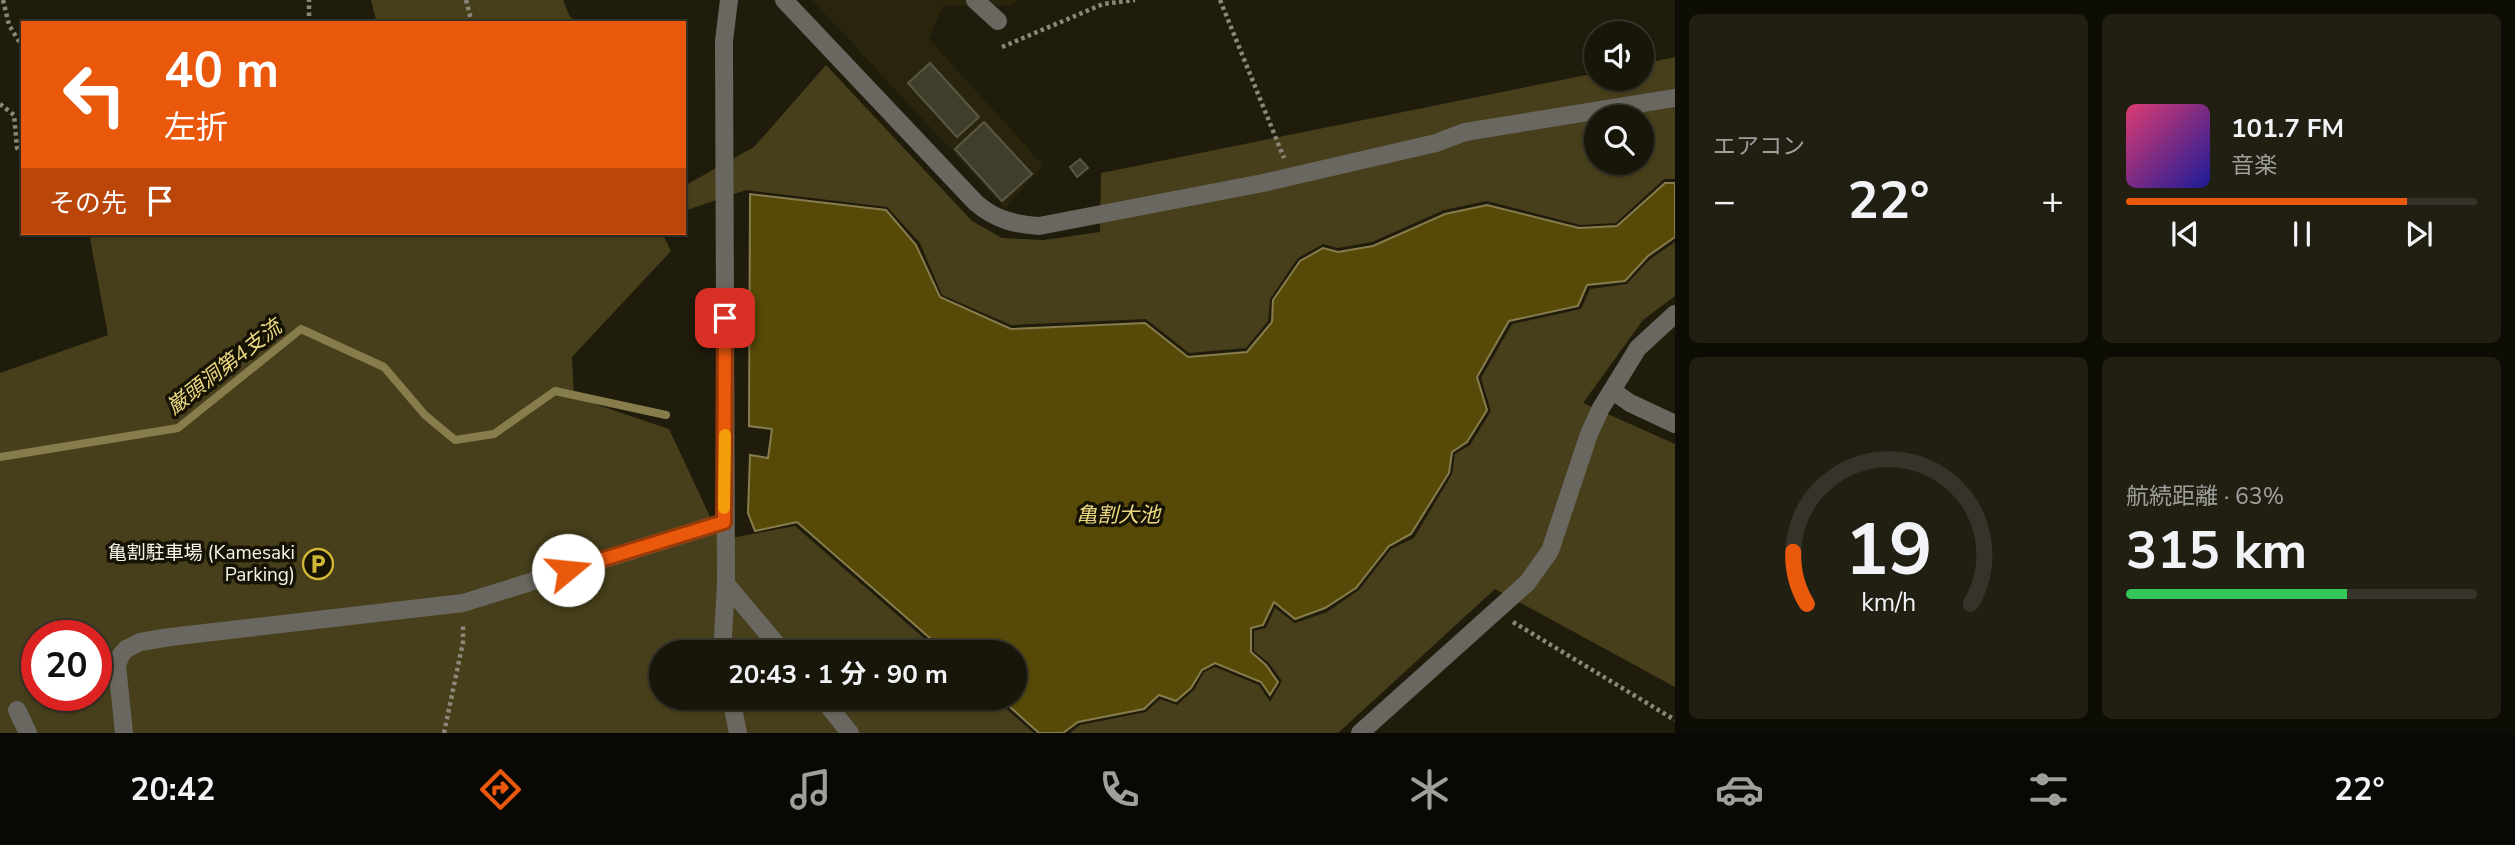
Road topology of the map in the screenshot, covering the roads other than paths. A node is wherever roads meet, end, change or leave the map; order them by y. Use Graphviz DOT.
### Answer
graph roads {
  1 [pos="729,0"];
  2 [pos="784,0"];
  3 [pos="975,0"];
  4 [pos="998,21"];
  5 [pos="1675,97"];
  6 [pos="1675,314"];
  7 [pos="1613,391"];
  8 [pos="1675,424"];
  9 [pos="724,522"];
  10 [pos="726,584"];
  11 [pos="723,640"];
  12 [pos="773,640"];
  13 [pos="17,710"];
  14 [pos="733,710"];
  15 [pos="832,710"];
  16 [pos="28,733"];
  17 [pos="124,733"];
  18 [pos="738,733"];
  19 [pos="850,733"];
  20 [pos="1360,733"];
  1 -- 9 [label="street"];
  2 -- 5 [label="street"];
  3 -- 4 [label="street"];
  6 -- 7 [label="street"];
  7 -- 8 [label="street"];
  7 -- 20 [label="street"];
  9 -- 10 [label="street"];
  9 -- 17 [label="street"];
  10 -- 11 [label="street"];
  10 -- 12 [label="street"];
  13 -- 16 [label="street"];
  14 -- 18 [label="street"];
  15 -- 19 [label="street"];
}
